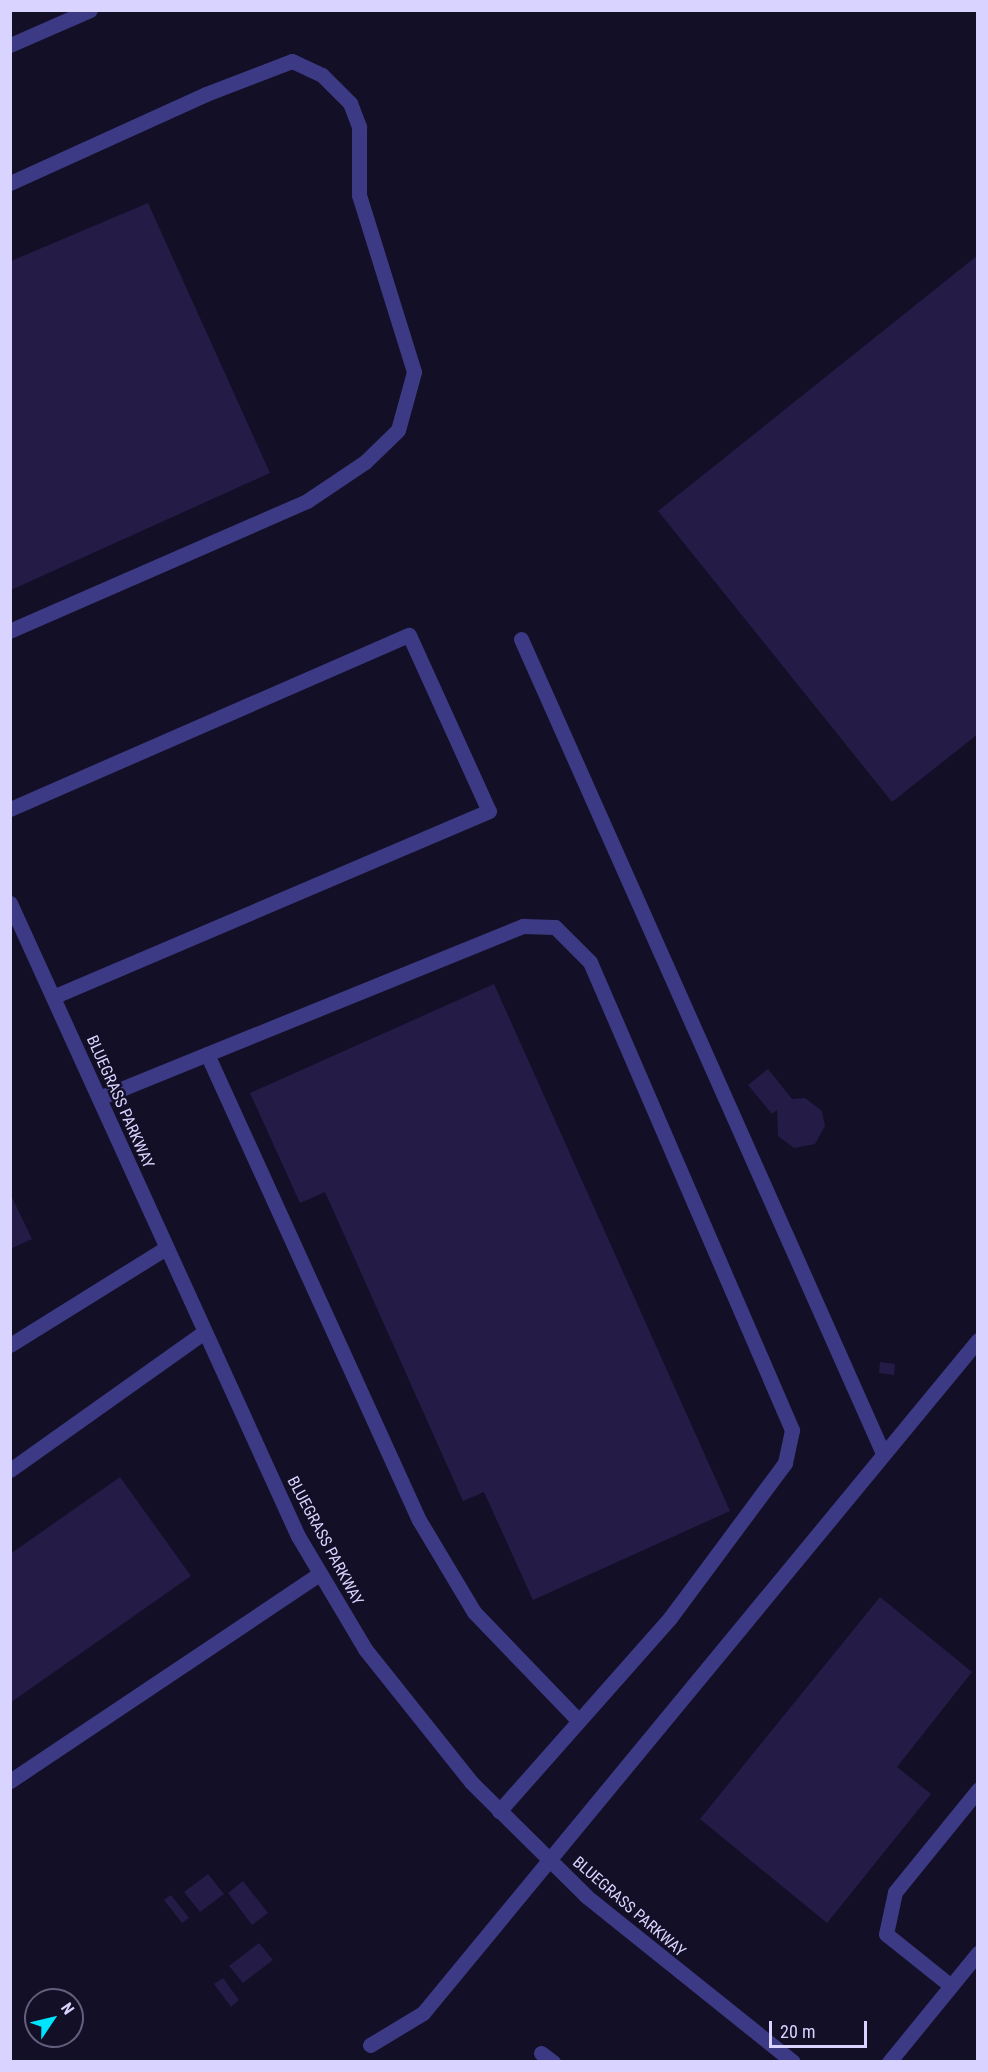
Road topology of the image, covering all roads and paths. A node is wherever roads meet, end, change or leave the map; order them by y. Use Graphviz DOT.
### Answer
graph roads {
  1 [pos="90,10"];
  2 [pos="10,45"];
  3 [pos="10,183"];
  4 [pos="10,631"];
  5 [pos="521,639"];
  6 [pos="10,809"];
  7 [pos="11,904"];
  8 [pos="53,997"];
  9 [pos="207,1054"];
  10 [pos="99,1098"];
  11 [pos="166,1248"];
  12 [pos="204,1332"];
  13 [pos="978,1340"];
  14 [pos="10,1345"];
  15 [pos="882,1451"];
  16 [pos="10,1470"];
  17 [pos="319,1574"];
  18 [pos="579,1721"];
  19 [pos="10,1780"];
  20 [pos="978,1790"];
  21 [pos="499,1811"];
  22 [pos="547,1858"];
  23 [pos="976,1957"];
  24 [pos="951,1986"];
  25 [pos="370,2045"];
  26 [pos="794,2061"];
  27 [pos="889,2061"];
  1 -- 2 [label="street"];
  3 -- 4 [label="street"];
  5 -- 15 [label="street"];
  6 -- 8 [label="street"];
  7 -- 8 [label="street, BLUEGRASS PARKWAY"];
  8 -- 10 [label="street, BLUEGRASS PARKWAY"];
  9 -- 10 [label="street"];
  9 -- 18 [label="street"];
  9 -- 18 [label="street"];
  10 -- 11 [label="street, BLUEGRASS PARKWAY"];
  11 -- 12 [label="street, BLUEGRASS PARKWAY"];
  11 -- 14 [label="street"];
  12 -- 16 [label="street"];
  12 -- 17 [label="street, BLUEGRASS PARKWAY"];
  13 -- 15 [label="street"];
  15 -- 22 [label="street"];
  17 -- 19 [label="street"];
  17 -- 21 [label="street, BLUEGRASS PARKWAY"];
  18 -- 21 [label="street"];
  20 -- 24 [label="street"];
  21 -- 22 [label="street, BLUEGRASS PARKWAY"];
  22 -- 25 [label="street"];
  22 -- 26 [label="street, BLUEGRASS PARKWAY"];
  23 -- 24 [label="street"];
  24 -- 27 [label="street"];
}
